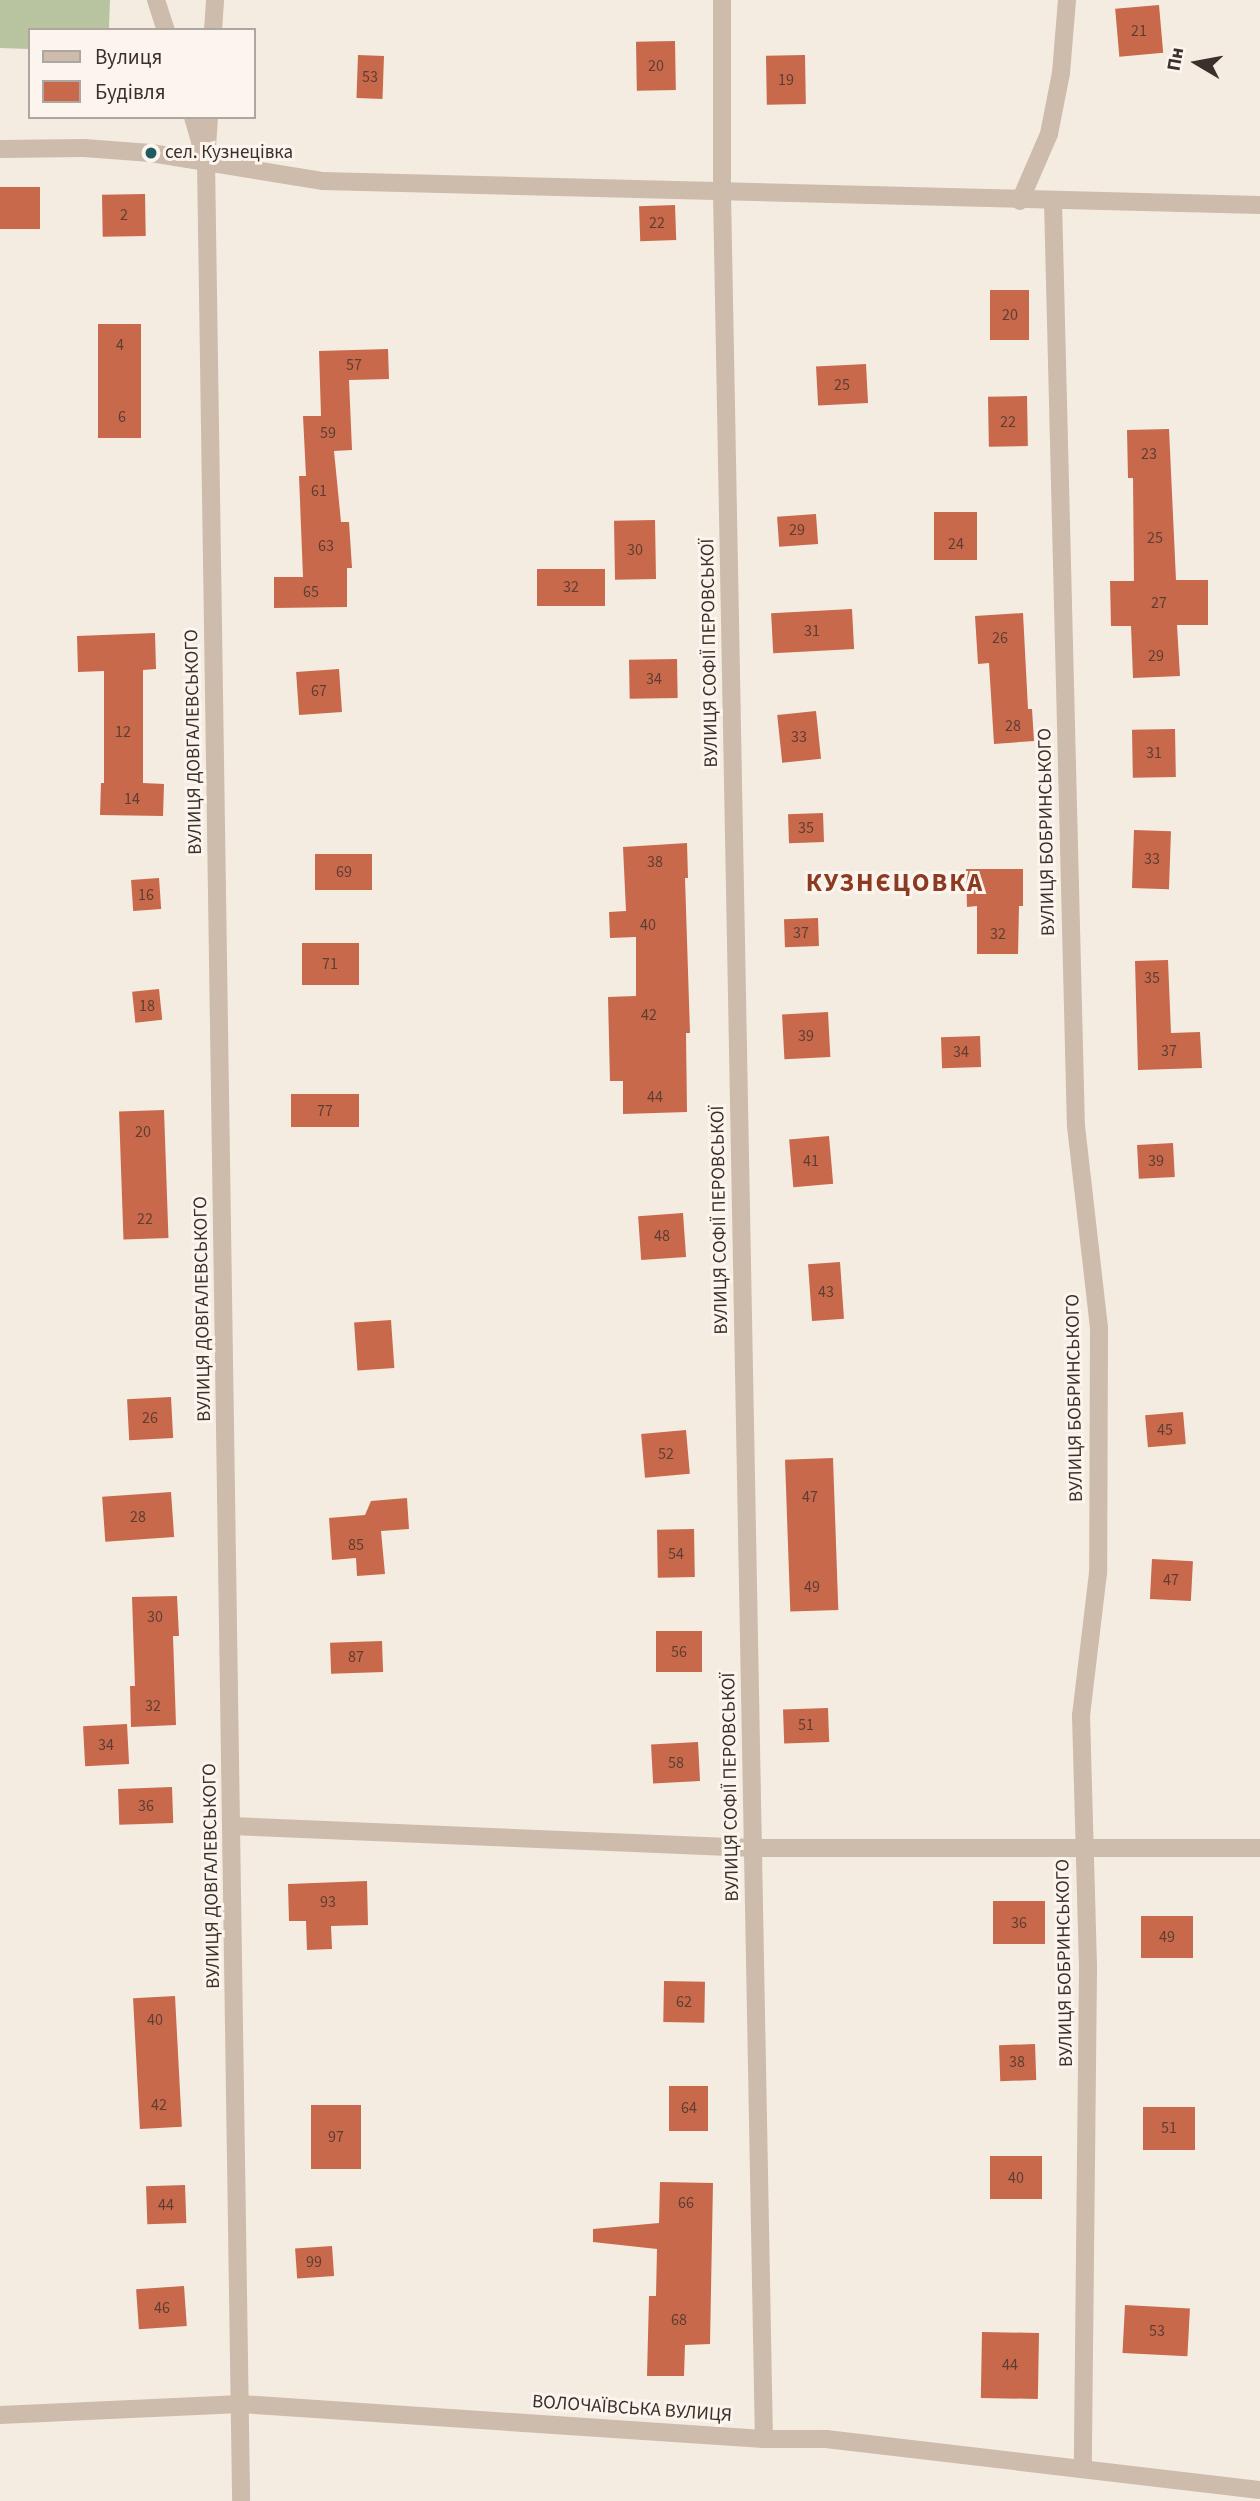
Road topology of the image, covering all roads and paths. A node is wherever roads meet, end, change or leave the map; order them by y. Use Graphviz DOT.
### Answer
graph roads {
  1 [pos="156,0"];
  2 [pos="215,0"];
  3 [pos="722,0"];
  4 [pos="1068,0"];
  5 [pos="165,28"];
  6 [pos="213,28"];
  7 [pos="194,119"];
  8 [pos="209,119"];
  9 [pos="0,149"];
  10 [pos="206,161"];
  11 [pos="722,193"];
  12 [pos="1020,201"];
  13 [pos="1053,201"];
  14 [pos="1260,205"];
  15 [pos="232,1826"];
  16 [pos="753,1848"];
  17 [pos="1085,1848"];
  18 [pos="1260,1848"];
  19 [pos="241,2404"];
  20 [pos="0,2415"];
  21 [pos="764,2439"];
  22 [pos="1083,2467"];
  23 [pos="1260,2490"];
  24 [pos="241,2501"];
  1 -- 5 [label="street"];
  2 -- 6 [label="street"];
  3 -- 11 [label="street, ВУЛИЦЯ СОФІЇ ПЕРОВСЬКОЇ"];
  4 -- 12 [label="street"];
  7 -- 10 [label="street"];
  8 -- 10 [label="street, ВУЛИЦЯ ДОВГАЛЕВСЬКОГО"];
  9 -- 10 [label="street"];
  10 -- 11 [label="street"];
  10 -- 15 [label="street, ВУЛИЦЯ ДОВГАЛЕВСЬКОГО"];
  11 -- 12 [label="street"];
  11 -- 16 [label="street, ВУЛИЦЯ СОФІЇ ПЕРОВСЬКОЇ"];
  12 -- 13 [label="street"];
  13 -- 14 [label="street"];
  13 -- 17 [label="street, ВУЛИЦЯ БОБРИНСЬКОГО"];
  15 -- 16 [label="street"];
  15 -- 19 [label="street, ВУЛИЦЯ ДОВГАЛЕВСЬКОГО"];
  16 -- 17 [label="street"];
  16 -- 21 [label="street, ВУЛИЦЯ СОФІЇ ПЕРОВСЬКОЇ"];
  17 -- 18 [label="street"];
  17 -- 22 [label="street, ВУЛИЦЯ БОБРИНСЬКОГО"];
  19 -- 20 [label="street, ВОЛОЧАЇВСЬКА ВУЛИЦЯ"];
  19 -- 21 [label="street, ВОЛОЧАЇВСЬКА ВУЛИЦЯ"];
  19 -- 24 [label="street, ВУЛИЦЯ ДОВГАЛЕВСЬКОГО"];
  21 -- 22 [label="street, ВОЛОЧАЇВСЬКА ВУЛИЦЯ"];
  22 -- 23 [label="street, ВОЛОЧАЇВСЬКА ВУЛИЦЯ"];
}
